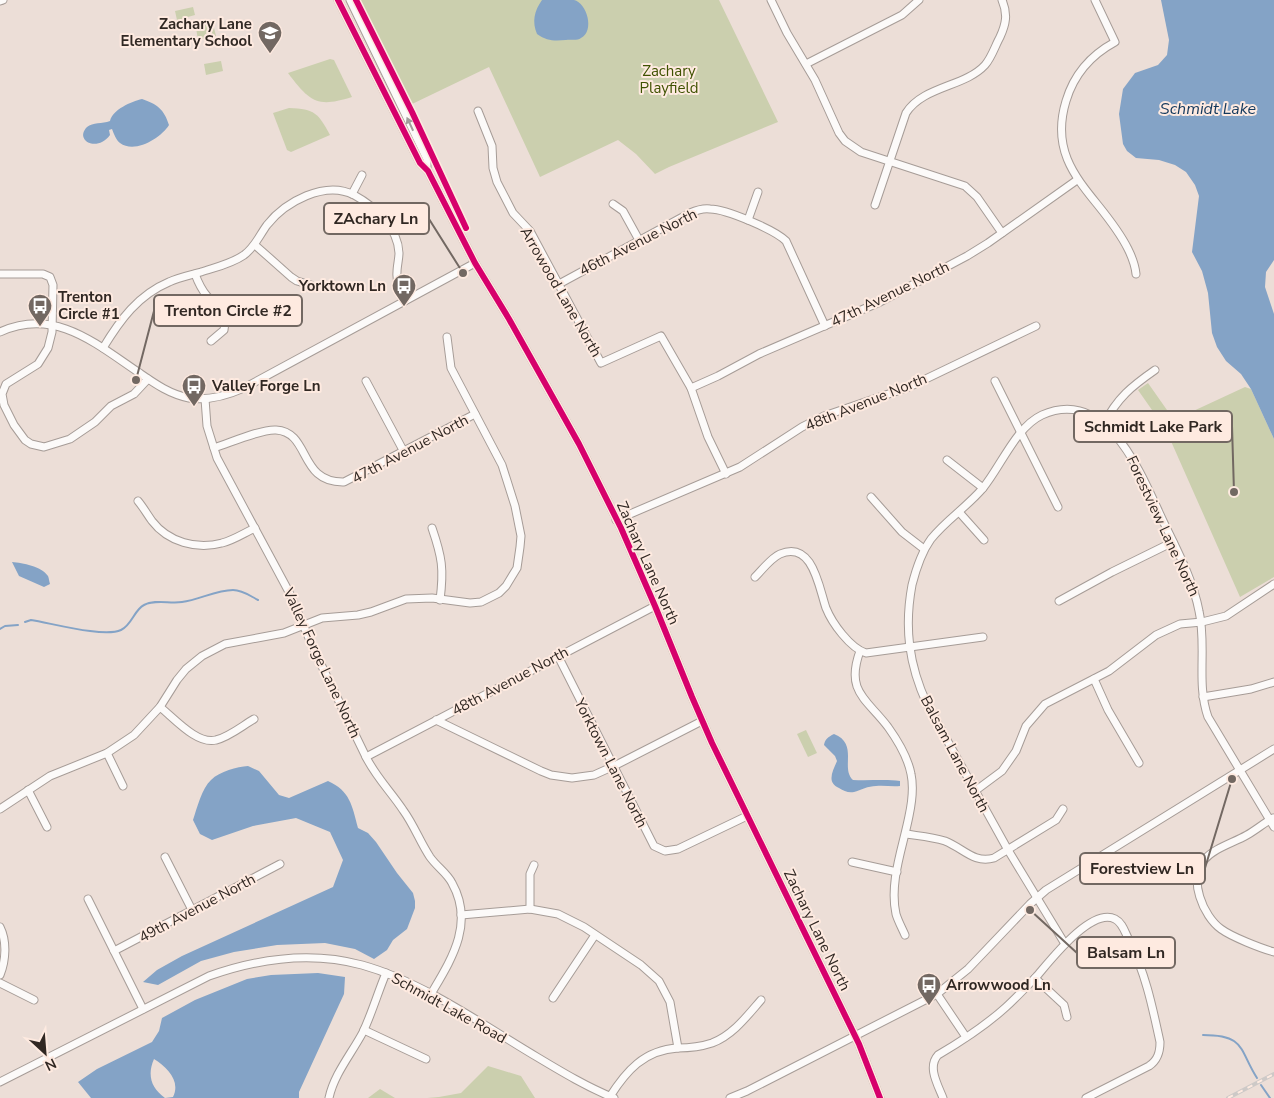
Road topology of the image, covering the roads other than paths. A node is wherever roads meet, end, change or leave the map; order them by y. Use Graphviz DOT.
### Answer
graph roads {
  1 [pos="338,0"];
  2 [pos="350,0"];
  3 [pos="771,0"];
  4 [pos="919,0"];
  5 [pos="1002,0"];
  6 [pos="1095,0"];
  7 [pos="806,64"];
  8 [pos="478,111"];
  9 [pos="889,160"];
  10 [pos="427,169"];
  11 [pos="362,175"];
  12 [pos="1077,180"];
  13 [pos="758,192"];
  14 [pos="352,194"];
  15 [pos="614,204"];
  16 [pos="875,205"];
  17 [pos="748,220"];
  18 [pos="1002,233"];
  19 [pos="639,240"];
  20 [pos="255,245"];
  21 [pos="475,263"];
  22 [pos="0,274"];
  23 [pos="195,274"];
  24 [pos="1136,274"];
  25 [pos="559,284"];
  26 [pos="311,285"];
  27 [pos="406,300"];
  28 [pos="52,324"];
  29 [pos="825,326"];
  30 [pos="1036,326"];
  31 [pos="0,332"];
  32 [pos="447,337"];
  33 [pos="211,341"];
  34 [pos="104,348"];
  35 [pos="1155,370"];
  36 [pos="148,379"];
  37 [pos="366,381"];
  38 [pos="995,381"];
  39 [pos="691,388"];
  40 [pos="205,399"];
  41 [pos="475,414"];
  42 [pos="1104,424"];
  43 [pos="1021,433"];
  44 [pos="214,448"];
  45 [pos="404,452"];
  46 [pos="947,460"];
  47 [pos="726,474"];
  48 [pos="983,488"];
  49 [pos="871,497"];
  50 [pos="138,501"];
  51 [pos="1058,507"];
  52 [pos="959,512"];
  53 [pos="616,520"];
  54 [pos="255,528"];
  55 [pos="432,528"];
  56 [pos="984,540"];
  57 [pos="1173,542"];
  58 [pos="924,549"];
  59 [pos="755,577"];
  60 [pos="1274,584"];
  61 [pos="440,600"];
  62 [pos="1059,601"];
  63 [pos="655,606"];
  64 [pos="1202,622"];
  65 [pos="304,625"];
  66 [pos="983,637"];
  67 [pos="908,648"];
  68 [pos="860,651"];
  69 [pos="558,656"];
  70 [pos="1094,679"];
  71 [pos="1274,682"];
  72 [pos="1203,697"];
  73 [pos="160,707"];
  74 [pos="254,719"];
  75 [pos="436,720"];
  76 [pos="702,721"];
  77 [pos="1274,749"];
  78 [pos="107,753"];
  79 [pos="366,757"];
  80 [pos="1139,763"];
  81 [pos="614,766"];
  82 [pos="1239,770"];
  83 [pos="123,786"];
  84 [pos="28,790"];
  85 [pos="975,791"];
  86 [pos="0,809"];
  87 [pos="1063,809"];
  88 [pos="747,816"];
  89 [pos="1272,819"];
  90 [pos="47,827"];
  91 [pos="1274,827"];
  92 [pos="906,834"];
  93 [pos="1008,850"];
  94 [pos="165,857"];
  95 [pos="852,862"];
  96 [pos="280,864"];
  97 [pos="534,865"];
  98 [pos="897,872"];
  99 [pos="1037,898"];
  100 [pos="88,899"];
  101 [pos="530,909"];
  102 [pos="192,910"];
  103 [pos="461,916"];
  104 [pos="0,927"];
  105 [pos="595,935"];
  106 [pos="905,935"];
  107 [pos="1065,944"];
  108 [pos="114,951"];
  109 [pos="1274,952"];
  110 [pos="386,973"];
  111 [pos="0,975"];
  112 [pos="1035,978"];
  113 [pos="0,983"];
  114 [pos="431,994"];
  115 [pos="937,994"];
  116 [pos="553,998"];
  117 [pos="34,1000"];
  118 [pos="761,1000"];
  119 [pos="143,1009"];
  120 [pos="1067,1016"];
  121 [pos="364,1030"];
  122 [pos="855,1035"];
  123 [pos="966,1038"];
  124 [pos="678,1048"];
  125 [pos="426,1059"];
  126 [pos="0,1082"];
  127 [pos="749,1095"];
  128 [pos="611,1097"];
  129 [pos="329,1098"];
  130 [pos="730,1098"];
  131 [pos="880,1098"];
  132 [pos="943,1098"];
  133 [pos="1086,1098"];
  1 -- 10 [label="street, Zachary Lane North"];
  10 -- 2 [label="street, Zachary Lane North, one-way"];
  3 -- 7 [label="street"];
  4 -- 7 [label="street"];
  5 -- 9 [label="street"];
  6 -- 12 [label="street"];
  7 -- 9 [label="street"];
  8 -- 25 [label="street, Arrowood Lane North"];
  9 -- 16 [label="street"];
  9 -- 18 [label="street"];
  10 -- 21 [label="street, Zachary Lane North"];
  11 -- 14 [label="street"];
  12 -- 18 [label="street, 47th Avenue North"];
  12 -- 24 [label="street"];
  13 -- 17 [label="street"];
  14 -- 20 [label="street"];
  14 -- 27 [label="street"];
  15 -- 19 [label="street"];
  17 -- 19 [label="street, 46th Avenue North"];
  17 -- 29 [label="street, 46th Avenue North"];
  18 -- 29 [label="street, 47th Avenue North"];
  19 -- 25 [label="street, 46th Avenue North"];
  20 -- 23 [label="street"];
  20 -- 26 [label="street"];
  21 -- 27 [label="street"];
  21 -- 53 [label="street, Zachary Lane North"];
  22 -- 28 [label="street"];
  23 -- 33 [label="street"];
  23 -- 34 [label="street"];
  25 -- 39 [label="street, Arrowood Lane North"];
  27 -- 40 [label="street"];
  28 -- 31 [label="street"];
  28 -- 34 [label="street"];
  28 -- 36 [label="street"];
  29 -- 39 [label="street, 47th Avenue North"];
  30 -- 47 [label="street, 48th Avenue North"];
  32 -- 41 [label="street"];
  34 -- 36 [label="street"];
  35 -- 42 [label="street"];
  36 -- 40 [label="street"];
  37 -- 45 [label="street"];
  38 -- 43 [label="street"];
  39 -- 47 [label="street"];
  40 -- 44 [label="street, Valley Forge Lane North"];
  41 -- 45 [label="street, 47th Avenue North"];
  41 -- 61 [label="street"];
  42 -- 43 [label="street, Forestview Lane North"];
  42 -- 57 [label="street, Forestview Lane North"];
  43 -- 48 [label="street, Forestview Lane North"];
  43 -- 51 [label="street"];
  44 -- 45 [label="street, 47th Avenue North"];
  44 -- 54 [label="street, Valley Forge Lane North"];
  46 -- 48 [label="street"];
  47 -- 53 [label="street, 48th Avenue North"];
  48 -- 52 [label="street, Forestview Lane North"];
  49 -- 58 [label="street"];
  50 -- 54 [label="street"];
  52 -- 56 [label="street"];
  52 -- 58 [label="street, Forestview Lane North"];
  53 -- 63 [label="street, Zachary Lane North"];
  54 -- 65 [label="street, Valley Forge Lane North"];
  55 -- 61 [label="street"];
  57 -- 62 [label="street"];
  57 -- 64 [label="street, Forestview Lane North"];
  58 -- 67 [label="street, Balsam Lane North"];
  59 -- 68 [label="street"];
  60 -- 64 [label="street"];
  61 -- 65 [label="street"];
  63 -- 69 [label="street, 48th Avenue North"];
  63 -- 76 [label="street, Zachary Lane North"];
  64 -- 70 [label="street"];
  64 -- 72 [label="street, Forestview Lane North"];
  65 -- 73 [label="street"];
  65 -- 79 [label="street, Valley Forge Lane North"];
  66 -- 67 [label="street"];
  67 -- 68 [label="street"];
  67 -- 85 [label="street, Balsam Lane North"];
  68 -- 92 [label="street"];
  69 -- 75 [label="street, 48th Avenue North"];
  69 -- 81 [label="street, Yorktown Lane North"];
  70 -- 80 [label="street"];
  70 -- 85 [label="street"];
  71 -- 72 [label="street"];
  72 -- 82 [label="street, Forestview Lane North"];
  73 -- 74 [label="street"];
  73 -- 78 [label="street"];
  75 -- 79 [label="street, 48th Avenue North"];
  75 -- 81 [label="street"];
  76 -- 81 [label="street"];
  76 -- 88 [label="street, Zachary Lane North"];
  77 -- 82 [label="street"];
  78 -- 83 [label="street"];
  78 -- 84 [label="street"];
  79 -- 103 [label="street, Valley Forge Lane North"];
  81 -- 88 [label="street, Yorktown Lane North"];
  82 -- 89 [label="street, Forestview Lane North"];
  82 -- 99 [label="street"];
  84 -- 86 [label="street"];
  84 -- 90 [label="street"];
  85 -- 93 [label="street, Balsam Lane North"];
  87 -- 93 [label="street"];
  88 -- 122 [label="street, Zachary Lane North"];
  89 -- 91 [label="street, Forestview Lane North"];
  89 -- 109 [label="street"];
  92 -- 93 [label="street"];
  92 -- 98 [label="street"];
  93 -- 99 [label="street, Balsam Lane North"];
  94 -- 102 [label="street"];
  95 -- 98 [label="street"];
  96 -- 102 [label="street, 49th Avenue North"];
  97 -- 101 [label="street"];
  98 -- 106 [label="street"];
  99 -- 107 [label="street, Balsam Lane North"];
  99 -- 115 [label="street"];
  100 -- 108 [label="street"];
  101 -- 103 [label="street"];
  101 -- 105 [label="street"];
  102 -- 108 [label="street, 49th Avenue North"];
  103 -- 114 [label="street, Valley Forge Lane North"];
  104 -- 111 [label="street"];
  105 -- 116 [label="street"];
  105 -- 124 [label="street"];
  107 -- 112 [label="street"];
  107 -- 133 [label="street"];
  108 -- 119 [label="street"];
  110 -- 114 [label="street, Schmidt Lake Road"];
  110 -- 119 [label="street, Schmidt Lake Road"];
  110 -- 121 [label="street"];
  112 -- 120 [label="street"];
  112 -- 123 [label="street"];
  113 -- 117 [label="street"];
  114 -- 128 [label="street, Schmidt Lake Road"];
  115 -- 122 [label="street"];
  115 -- 123 [label="street"];
  118 -- 124 [label="street"];
  119 -- 126 [label="street, Schmidt Lake Road"];
  121 -- 125 [label="street"];
  121 -- 129 [label="street"];
  122 -- 127 [label="street"];
  122 -- 131 [label="street, Zachary Lane North"];
  123 -- 132 [label="street"];
  124 -- 128 [label="street"];
  127 -- 130 [label="street"];
}
